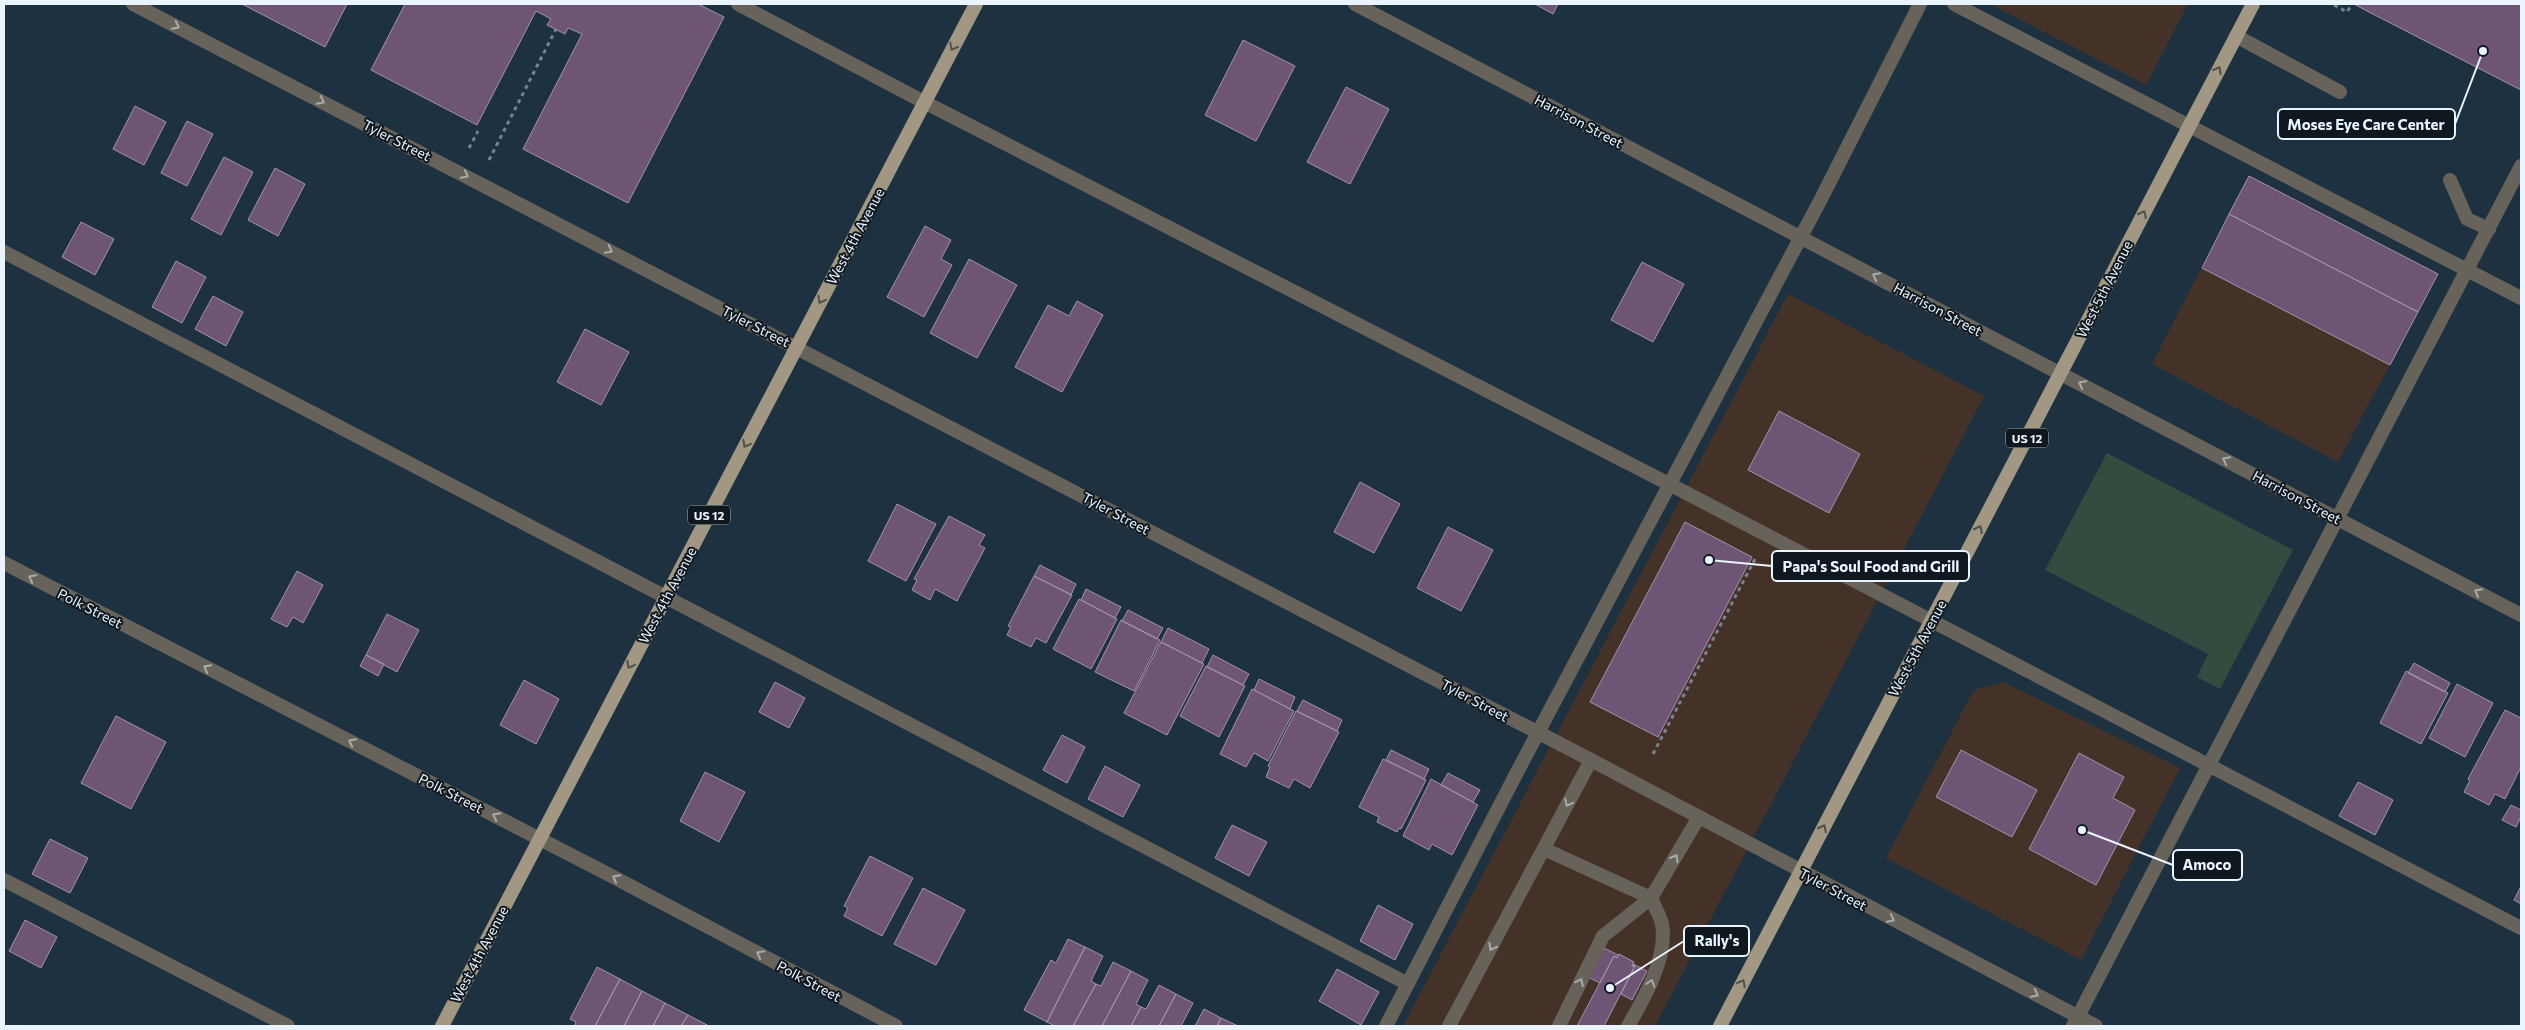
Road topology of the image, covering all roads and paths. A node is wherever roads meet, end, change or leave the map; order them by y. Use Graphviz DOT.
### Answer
graph roads {
  1 [pos="133,4"];
  2 [pos="738,4"];
  3 [pos="976,4"];
  4 [pos="1355,4"];
  5 [pos="1920,4"];
  6 [pos="1954,4"];
  7 [pos="2253,4"];
  8 [pos="2334,4"];
  9 [pos="2352,4"];
  10 [pos="556,29"];
  11 [pos="2236,36"];
  12 [pos="2340,92"];
  13 [pos="924,102"];
  14 [pos="2190,125"];
  15 [pos="488,162"];
  16 [pos="2521,166"];
  17 [pos="2450,180"];
  18 [pos="2488,229"];
  19 [pos="1801,237"];
  20 [pos="4,252"];
  21 [pos="2467,270"];
  22 [pos="2521,298"];
  23 [pos="797,347"];
  24 [pos="2061,373"];
  25 [pos="1669,484"];
  26 [pos="2338,518"];
  27 [pos="1768,536"];
  28 [pos="4,563"];
  29 [pos="666,597"];
  30 [pos="2521,615"];
  31 [pos="1931,622"];
  32 [pos="1538,733"];
  33 [pos="1653,754"];
  34 [pos="1591,760"];
  35 [pos="2210,764"];
  36 [pos="1698,817"];
  37 [pos="540,839"];
  38 [pos="1544,849"];
  39 [pos="1801,872"];
  40 [pos="4,880"];
  41 [pos="1651,898"];
  42 [pos="2521,928"];
  43 [pos="1408,984"];
  44 [pos="2075,1021"];
  45 [pos="288,1026"];
  46 [pos="442,1026"];
  47 [pos="896,1026"];
  48 [pos="1386,1026"];
  49 [pos="1449,1026"];
  50 [pos="1559,1026"];
  51 [pos="1628,1026"];
  52 [pos="1720,1026"];
  53 [pos="2096,1026"];
  1 -- 23 [label="street, Tyler Street, one-way"];
  2 -- 13 [label="street"];
  3 -- 13 [label="main road, West 4th Avenue / US 12, one-way"];
  4 -- 19 [label="street, Harrison Street"];
  5 -- 19 [label="street"];
  6 -- 14 [label="street"];
  7 -- 11 [label="main road, West 5th Avenue / US 12"];
  8 -- 9 [label="path"];
  10 -- 15 [label="path"];
  11 -- 12 [label="street"];
  14 -- 11 [label="main road, West 5th Avenue / US 12, one-way"];
  13 -- 23 [label="main road, West 4th Avenue / US 12, one-way"];
  13 -- 25 [label="street"];
  14 -- 21 [label="street"];
  24 -- 14 [label="main road, West 5th Avenue / US 12, one-way"];
  16 -- 18 [label="street"];
  17 -- 18 [label="street"];
  18 -- 21 [label="street"];
  24 -- 19 [label="street, Harrison Street, one-way"];
  19 -- 25 [label="street"];
  20 -- 29 [label="street"];
  21 -- 22 [label="street"];
  21 -- 26 [label="street"];
  23 -- 29 [label="main road, West 4th Avenue / US 12, one-way"];
  23 -- 32 [label="street, Tyler Street"];
  26 -- 24 [label="street, Harrison Street, one-way"];
  31 -- 24 [label="main road, West 5th Avenue / US 12, one-way"];
  25 -- 27 [label="street"];
  25 -- 32 [label="street"];
  30 -- 26 [label="street, Harrison Street, one-way"];
  26 -- 35 [label="street"];
  27 -- 31 [label="street"];
  27 -- 33 [label="path"];
  37 -- 28 [label="street, Polk Street, one-way"];
  29 -- 37 [label="main road, West 4th Avenue / US 12, one-way"];
  29 -- 43 [label="street"];
  31 -- 35 [label="street"];
  39 -- 31 [label="main road, West 5th Avenue / US 12, one-way"];
  32 -- 34 [label="street, Tyler Street"];
  32 -- 43 [label="street"];
  34 -- 36 [label="street, Tyler Street"];
  34 -- 38 [label="street, one-way"];
  35 -- 42 [label="street"];
  35 -- 44 [label="street"];
  36 -- 39 [label="street, Tyler Street"];
  41 -- 36 [label="street, one-way"];
  37 -- 46 [label="main road, West 4th Avenue / US 12"];
  47 -- 37 [label="street, Polk Street, one-way"];
  38 -- 41 [label="street"];
  38 -- 49 [label="street, one-way"];
  39 -- 44 [label="street, Tyler Street, one-way"];
  52 -- 39 [label="main road, West 5th Avenue / US 12, one-way"];
  40 -- 45 [label="street"];
  50 -- 41 [label="street, one-way"];
  51 -- 41 [label="street, one-way"];
  43 -- 48 [label="street"];
  44 -- 53 [label="street, Tyler Street"];
}
